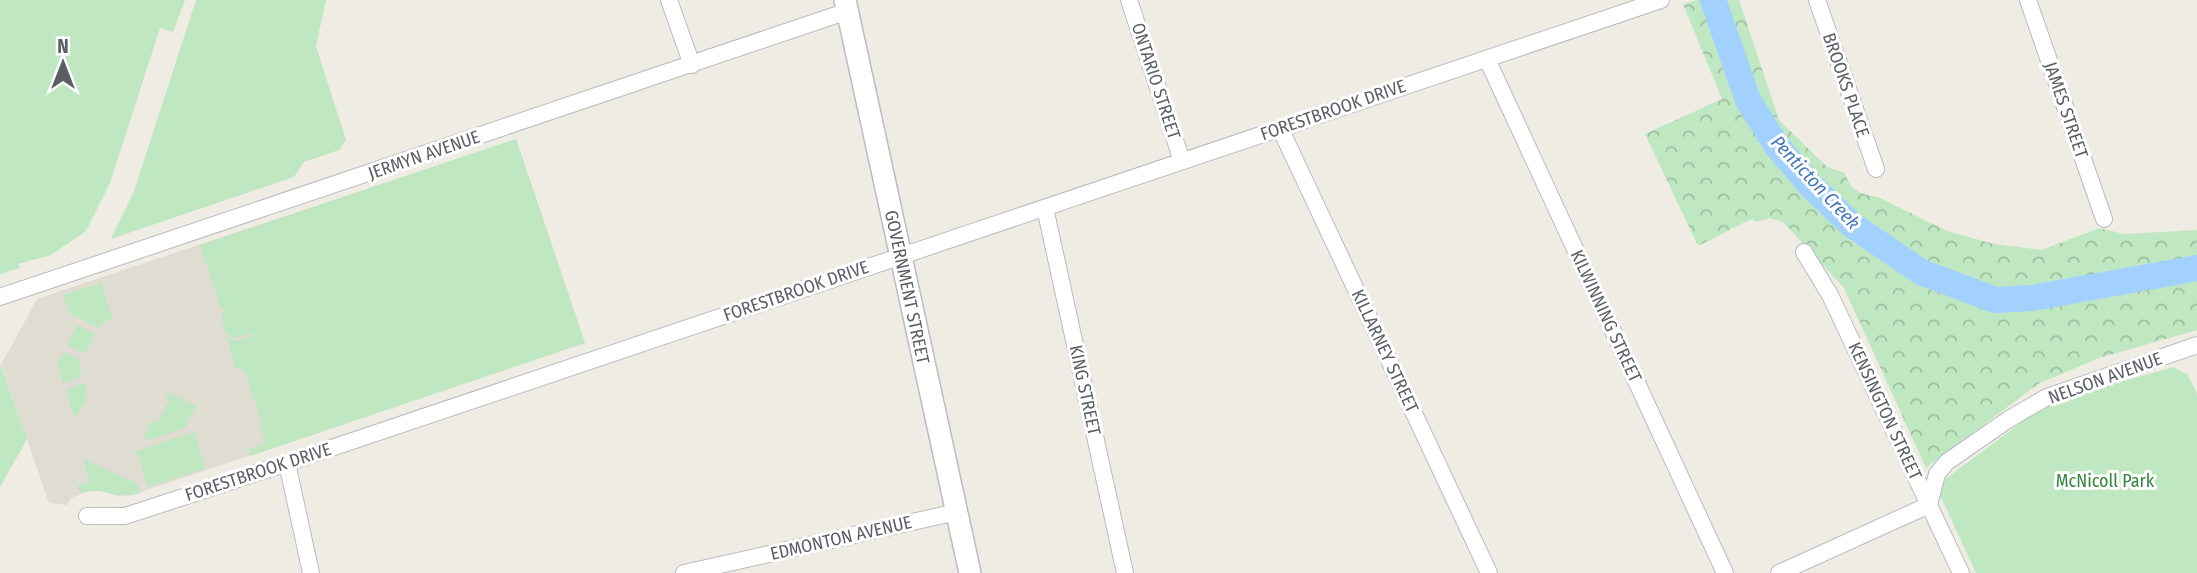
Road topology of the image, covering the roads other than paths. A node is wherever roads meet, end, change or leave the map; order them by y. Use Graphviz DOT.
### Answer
graph roads {
  1 [pos="669,0"];
  2 [pos="1129,0"];
  3 [pos="1661,0"];
  4 [pos="1817,0"];
  5 [pos="2028,0"];
  6 [pos="846,6"];
  7 [pos="1487,59"];
  8 [pos="692,65"];
  9 [pos="1280,128"];
  10 [pos="1182,161"];
  11 [pos="1875,169"];
  12 [pos="1045,208"];
  13 [pos="2104,219"];
  14 [pos="1804,252"];
  15 [pos="901,256"];
  16 [pos="0,297"];
  17 [pos="2197,345"];
  18 [pos="287,463"];
  19 [pos="1928,505"];
  20 [pos="957,512"];
  21 [pos="87,516"];
  22 [pos="311,573"];
  23 [pos="684,573"];
  24 [pos="970,573"];
  25 [pos="1125,573"];
  26 [pos="1489,573"];
  27 [pos="1725,573"];
  28 [pos="1779,573"];
  29 [pos="1961,573"];
  1 -- 8 [label="street"];
  2 -- 10 [label="street, ONTARIO STREET"];
  3 -- 7 [label="street, FORESTBROOK DRIVE"];
  4 -- 11 [label="street, BROOKS PLACE"];
  5 -- 13 [label="street, JAMES STREET"];
  6 -- 8 [label="street, JERMYN AVENUE"];
  6 -- 15 [label="street, GOVERNMENT STREET"];
  7 -- 9 [label="street, FORESTBROOK DRIVE"];
  7 -- 27 [label="street, KILWINNING STREET"];
  8 -- 16 [label="street, JERMYN AVENUE"];
  9 -- 10 [label="street, FORESTBROOK DRIVE"];
  9 -- 26 [label="street, KILLARNEY STREET"];
  10 -- 12 [label="street, FORESTBROOK DRIVE"];
  12 -- 15 [label="street, FORESTBROOK DRIVE"];
  12 -- 25 [label="street, KING STREET"];
  14 -- 19 [label="street, KENSINGTON STREET"];
  15 -- 18 [label="street, FORESTBROOK DRIVE"];
  15 -- 20 [label="street, GOVERNMENT STREET"];
  17 -- 19 [label="street, NELSON AVENUE"];
  18 -- 21 [label="street, FORESTBROOK DRIVE"];
  18 -- 22 [label="street"];
  19 -- 28 [label="street"];
  19 -- 29 [label="street, KENSINGTON STREET"];
  20 -- 23 [label="street, EDMONTON AVENUE"];
  20 -- 24 [label="street, GOVERNMENT STREET"];
}
